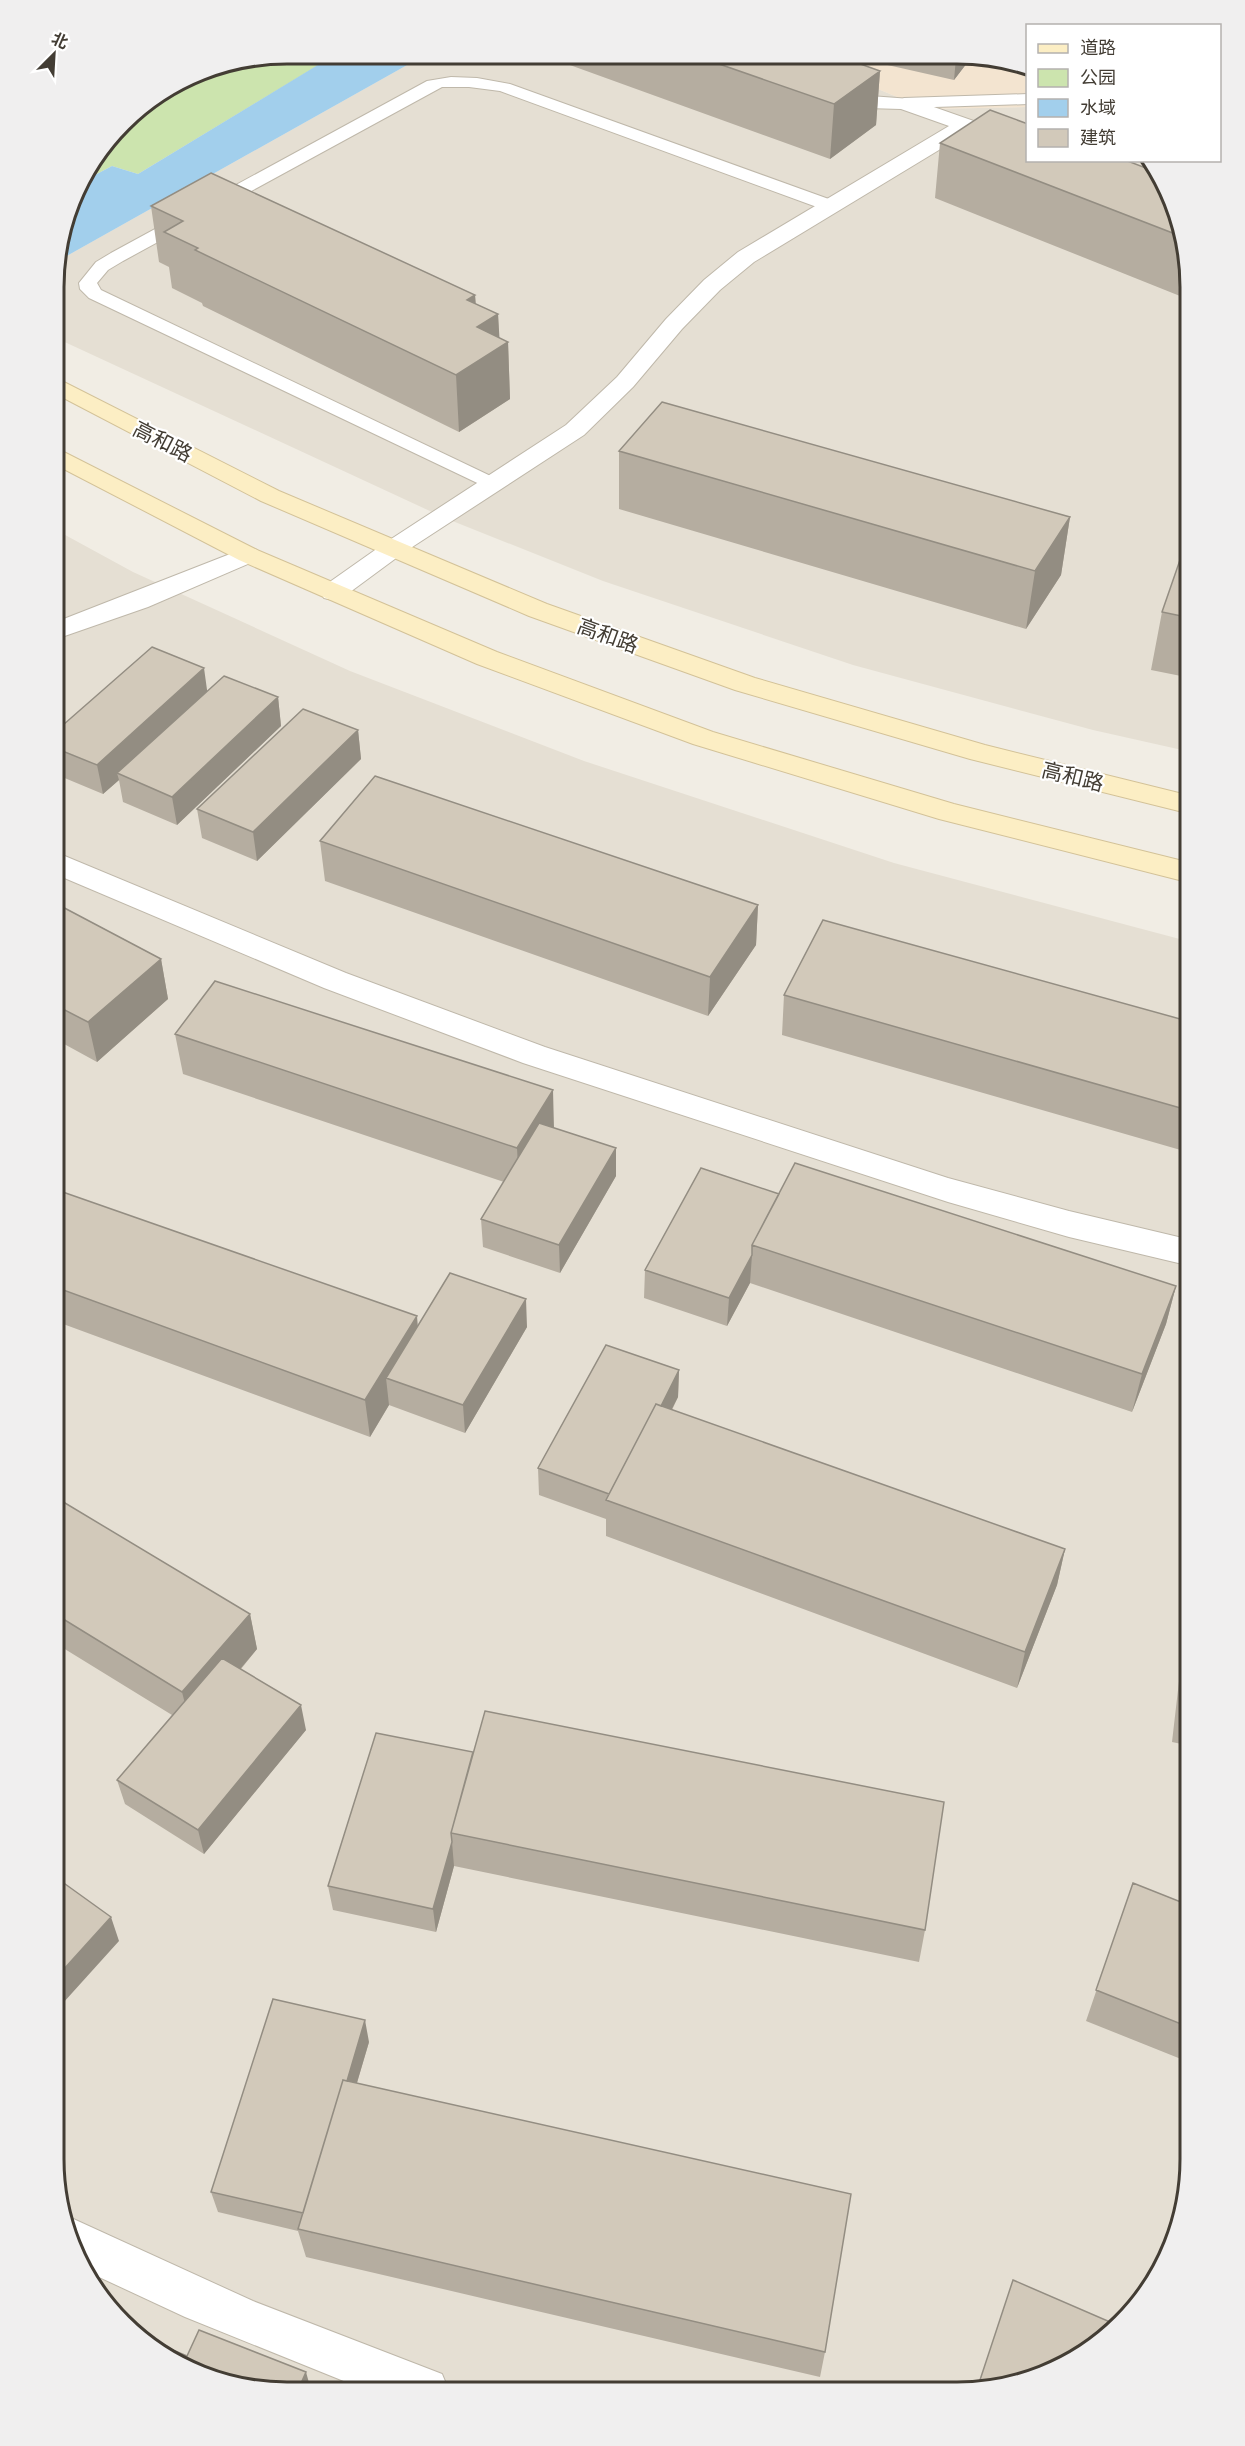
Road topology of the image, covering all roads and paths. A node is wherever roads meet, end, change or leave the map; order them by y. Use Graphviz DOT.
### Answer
graph roads {
  1 [pos="811,81"];
  2 [pos="1026,99"];
  3 [pos="904,103"];
  4 [pos="966,125"];
  5 [pos="1026,147"];
  6 [pos="831,206"];
  7 [pos="64,389"];
  8 [pos="64,459"];
  9 [pos="492,484"];
  10 [pos="394,549"];
  11 [pos="248,555"];
  12 [pos="333,592"];
  13 [pos="64,628"];
  14 [pos="1180,802"];
  15 [pos="64,866"];
  16 [pos="1180,870"];
  17 [pos="1180,1251"];
  18 [pos="82,2245"];
  19 [pos="405,2382"];
  1 -- 3 [label="street"];
  2 -- 3 [label="lane"];
  3 -- 4 [label="street"];
  4 -- 5 [label="street"];
  4 -- 6 [label="street"];
  6 -- 9 [label="street"];
  6 -- 9 [label="lane"];
  7 -- 10 [label="main road, 高和路"];
  8 -- 11 [label="main road"];
  9 -- 10 [label="street"];
  10 -- 12 [label="street"];
  10 -- 14 [label="main road, 高和路"];
  11 -- 12 [label="main road"];
  11 -- 13 [label="street"];
  12 -- 16 [label="main road"];
  15 -- 17 [label="street"];
  18 -- 19 [label="street"];
}
